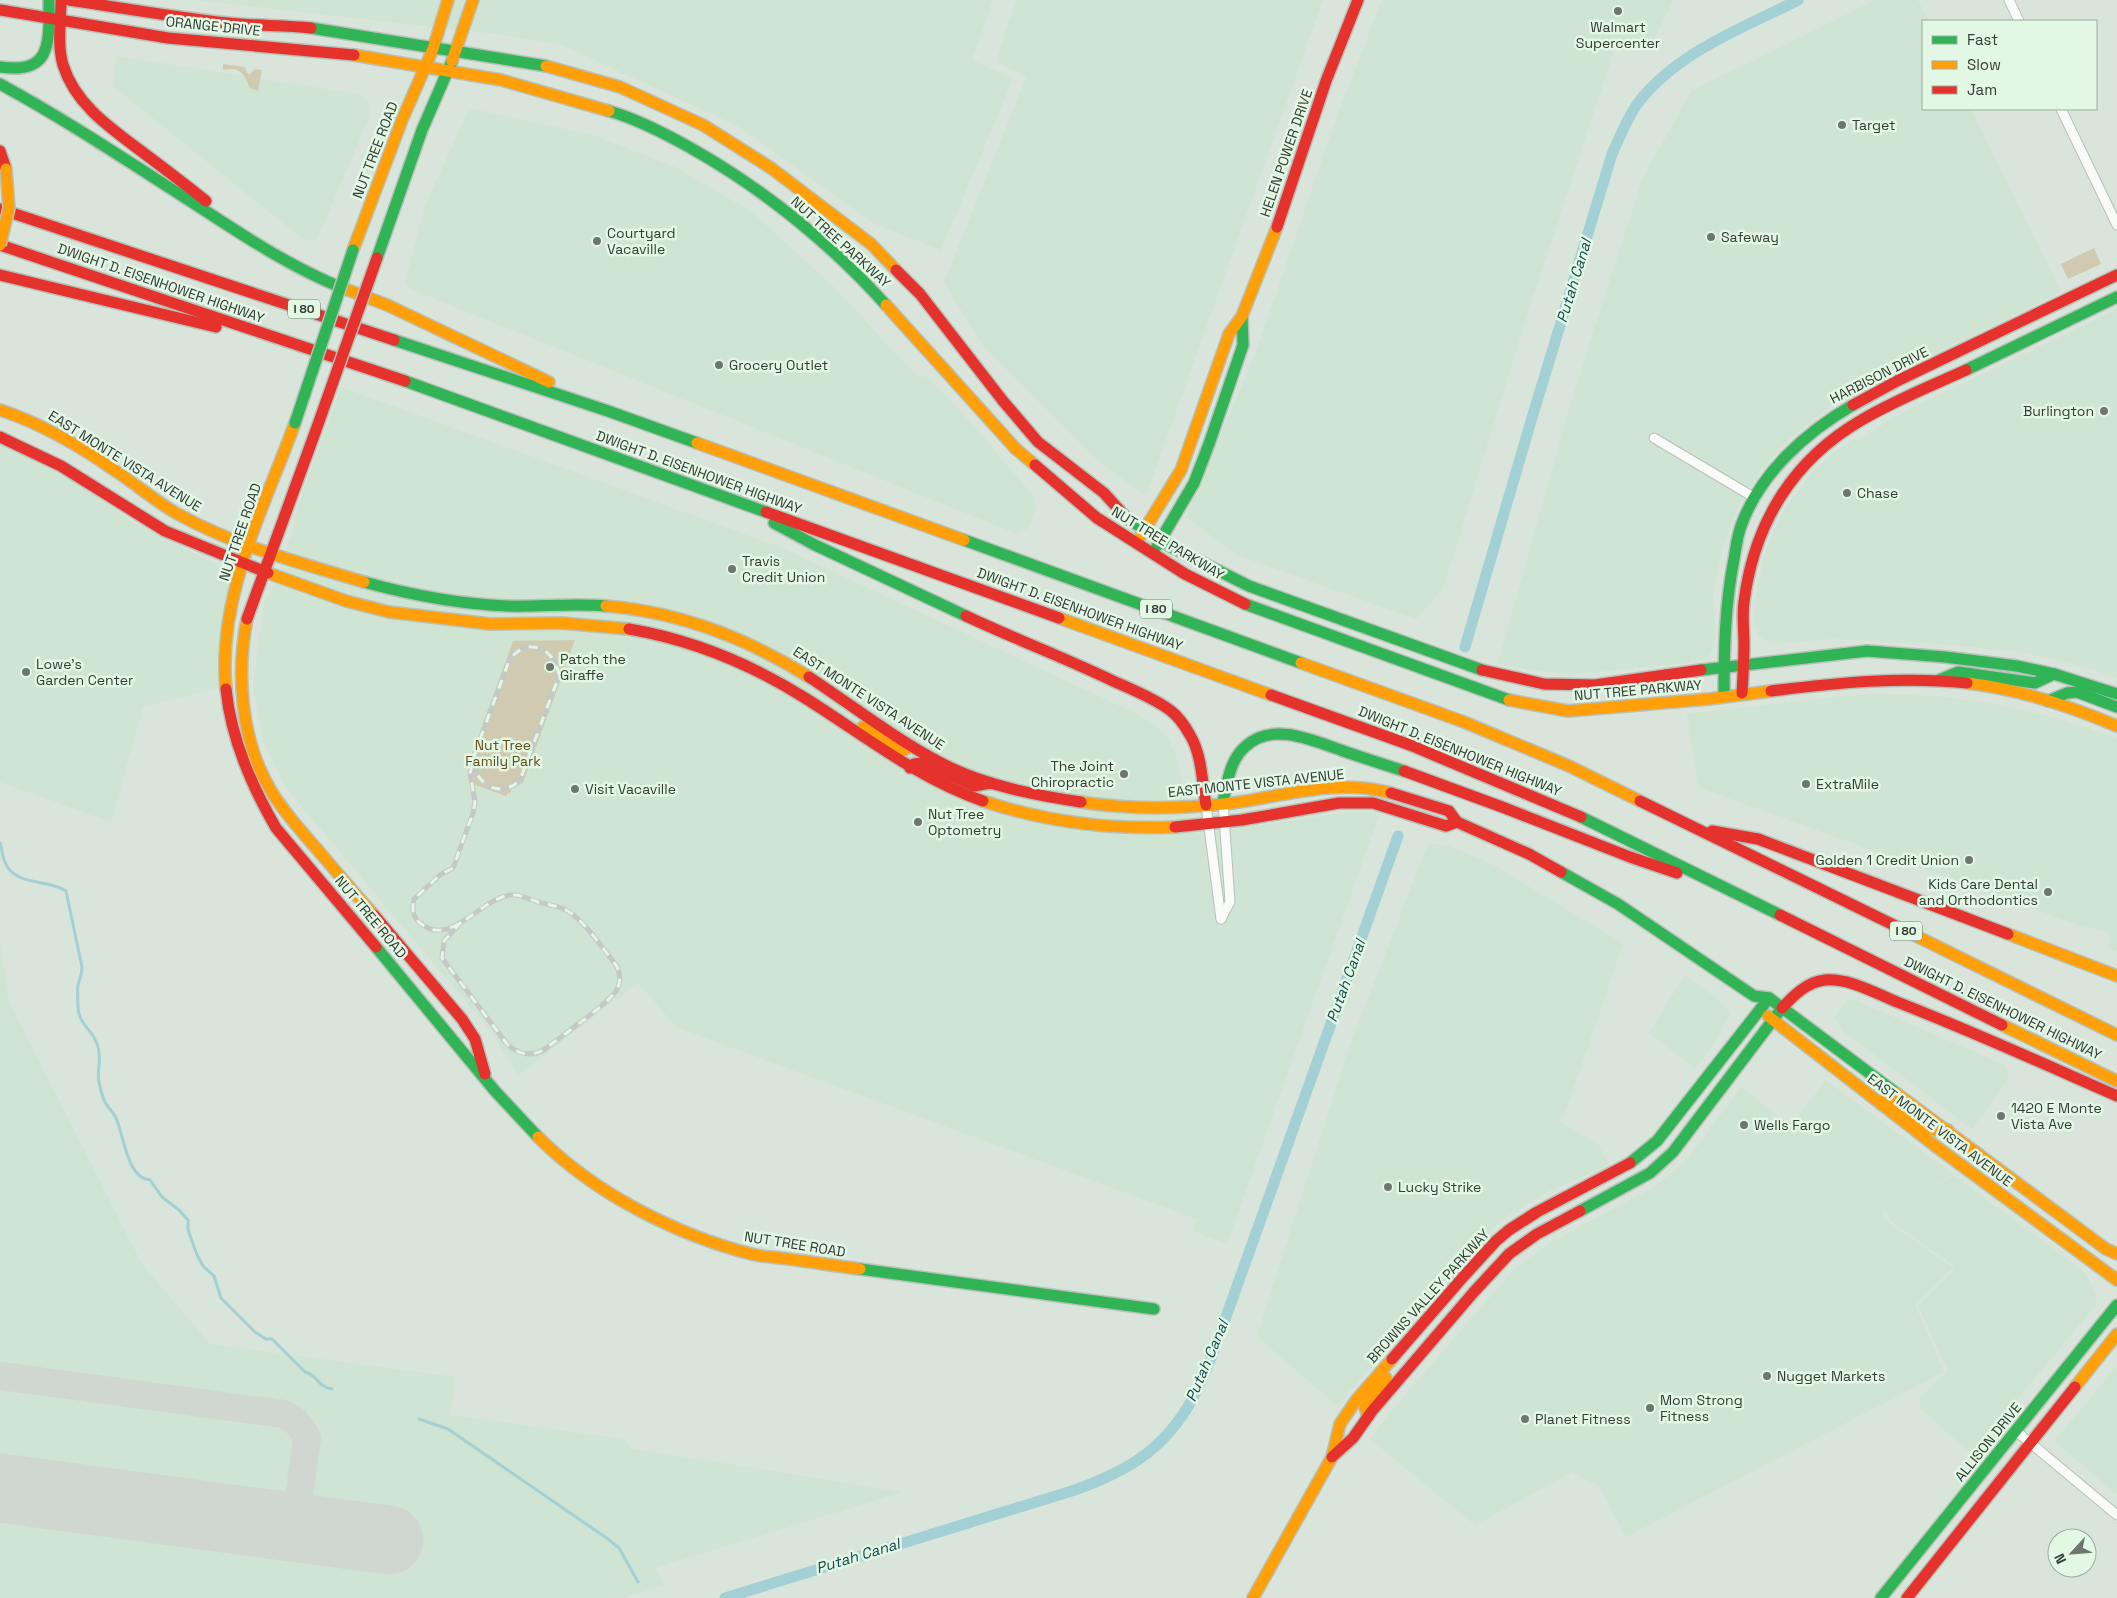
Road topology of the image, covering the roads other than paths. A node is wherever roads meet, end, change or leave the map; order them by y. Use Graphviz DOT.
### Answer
graph roads {
  1 [pos="49,0"];
  2 [pos="61,0"];
  3 [pos="69,0"];
  4 [pos="448,0"];
  5 [pos="473,0"];
  6 [pos="1358,0"];
  7 [pos="2008,0"];
  8 [pos="0,10"];
  9 [pos="55,20"];
  10 [pos="2018,20"];
  11 [pos="433,49"];
  12 [pos="456,52"];
  13 [pos="0,67"];
  14 [pos="424,67"];
  15 [pos="449,71"];
  16 [pos="0,84"];
  17 [pos="2061,110"];
  18 [pos="0,151"];
  19 [pos="0,209"];
  20 [pos="2117,225"];
  21 [pos="0,245"];
  22 [pos="272,253"];
  23 [pos="0,275"];
  24 [pos="2117,275"];
  25 [pos="2117,296"];
  26 [pos="1242,316"];
  27 [pos="348,361"];
  28 [pos="0,410"];
  29 [pos="608,411"];
  30 [pos="0,437"];
  31 [pos="1654,438"];
  32 [pos="1756,498"];
  33 [pos="736,501"];
  34 [pos="1144,530"];
  35 [pos="1160,540"];
  36 [pos="1136,544"];
  37 [pos="249,545"];
  38 [pos="272,553"];
  39 [pos="1152,554"];
  40 [pos="243,564"];
  41 [pos="264,572"];
  42 [pos="1744,664"];
  43 [pos="1724,667"];
  44 [pos="2054,674"];
  45 [pos="1939,680"];
  46 [pos="1742,693"];
  47 [pos="2117,694"];
  48 [pos="1724,696"];
  49 [pos="2048,701"];
  50 [pos="812,702"];
  51 [pos="2117,707"];
  52 [pos="2117,726"];
  53 [pos="911,746"];
  54 [pos="910,768"];
  55 [pos="994,783"];
  56 [pos="1223,802"];
  57 [pos="1206,805"];
  58 [pos="1225,822"];
  59 [pos="1457,822"];
  60 [pos="1208,825"];
  61 [pos="1695,828"];
  62 [pos="1711,882"];
  63 [pos="2117,976"];
  64 [pos="1754,996"];
  65 [pos="1769,998"];
  66 [pos="1782,1008"];
  67 [pos="1760,1010"];
  68 [pos="462,1019"];
  69 [pos="1773,1020"];
  70 [pos="447,1031"];
  71 [pos="2117,1035"];
  72 [pos="487,1079"];
  73 [pos="2117,1081"];
  74 [pos="1870,1095"];
  75 [pos="2117,1096"];
  76 [pos="1948,1130"];
  77 [pos="1934,1145"];
  78 [pos="2000,1169"];
  79 [pos="1602,1179"];
  80 [pos="1557,1222"];
  81 [pos="1509,1230"];
  82 [pos="2117,1254"];
  83 [pos="2117,1280"];
  84 [pos="1455,1286"];
  85 [pos="1473,1293"];
  86 [pos="2117,1305"];
  87 [pos="1154,1309"];
  88 [pos="2117,1334"];
  89 [pos="1394,1355"];
  90 [pos="1421,1355"];
  91 [pos="1368,1417"];
  92 [pos="2016,1431"];
  93 [pos="2031,1443"];
  94 [pos="1332,1458"];
  95 [pos="2117,1515"];
  96 [pos="1253,1598"];
  97 [pos="1882,1598"];
  98 [pos="1907,1598"];
  1 -- 9 [label="main road"];
  2 -- 9 [label="main road"];
  3 -- 11 [label="main road, ORANGE DRIVE"];
  4 -- 11 [label="main road, NUT TREE ROAD"];
  5 -- 12 [label="main road, NUT TREE ROAD"];
  6 -- 26 [label="main road, HELEN POWER DRIVE"];
  7 -- 10 [label="street"];
  8 -- 9 [label="main road, ORANGE DRIVE"];
  9 -- 13 [label="main road"];
  9 -- 14 [label="main road, ORANGE DRIVE"];
  9 -- 22 [label="main road"];
  11 -- 12 [label="main road, NUT TREE PARKWAY"];
  11 -- 14 [label="main road, NUT TREE ROAD"];
  12 -- 15 [label="main road, NUT TREE ROAD"];
  12 -- 34 [label="main road, NUT TREE PARKWAY"];
  14 -- 15 [label="main road, NUT TREE PARKWAY"];
  14 -- 37 [label="main road, NUT TREE ROAD, bridge"];
  15 -- 36 [label="main road, NUT TREE PARKWAY"];
  15 -- 38 [label="main road, NUT TREE ROAD, bridge"];
  16 -- 22 [label="main road"];
  17 -- 20 [label="street"];
  18 -- 21 [label="main road, bridge"];
  19 -- 29 [label="main road, DWIGHT D. EISENHOWER HIGHWAY / I 80"];
  21 -- 27 [label="main road, DWIGHT D. EISENHOWER HIGHWAY"];
  22 -- 29 [label="main road"];
  23 -- 27 [label="main road"];
  24 -- 32 [label="main road, HARBISON DRIVE"];
  25 -- 42 [label="main road"];
  26 -- 34 [label="main road, HELEN POWER DRIVE"];
  26 -- 35 [label="main road, HELEN POWER DRIVE"];
  27 -- 33 [label="main road, DWIGHT D. EISENHOWER HIGHWAY"];
  28 -- 37 [label="main road, EAST MONTE VISTA AVENUE"];
  29 -- 61 [label="main road, DWIGHT D. EISENHOWER HIGHWAY / I 80"];
  30 -- 40 [label="main road, EAST MONTE VISTA AVENUE"];
  31 -- 32 [label="street"];
  32 -- 43 [label="main road, HARBISON DRIVE"];
  33 -- 57 [label="main road"];
  33 -- 62 [label="main road, DWIGHT D. EISENHOWER HIGHWAY"];
  34 -- 35 [label="main road, NUT TREE PARKWAY"];
  34 -- 36 [label="main road, HELEN POWER DRIVE"];
  35 -- 39 [label="main road, HELEN POWER DRIVE"];
  35 -- 43 [label="main road, NUT TREE PARKWAY"];
  36 -- 39 [label="main road, NUT TREE PARKWAY"];
  37 -- 38 [label="main road, EAST MONTE VISTA AVENUE"];
  37 -- 40 [label="main road, NUT TREE ROAD"];
  38 -- 41 [label="main road, NUT TREE ROAD"];
  38 -- 53 [label="main road, EAST MONTE VISTA AVENUE"];
  39 -- 48 [label="main road, NUT TREE PARKWAY"];
  40 -- 41 [label="main road, EAST MONTE VISTA AVENUE"];
  40 -- 70 [label="main road, NUT TREE ROAD"];
  41 -- 50 [label="main road, EAST MONTE VISTA AVENUE"];
  41 -- 68 [label="main road, NUT TREE ROAD"];
  42 -- 43 [label="main road, NUT TREE PARKWAY"];
  42 -- 44 [label="main road, NUT TREE PARKWAY"];
  42 -- 46 [label="main road"];
  43 -- 48 [label="main road, HARBISON DRIVE"];
  44 -- 45 [label="main road"];
  44 -- 47 [label="main road, NUT TREE PARKWAY"];
  45 -- 46 [label="main road, NUT TREE PARKWAY"];
  45 -- 49 [label="main road, NUT TREE PARKWAY"];
  46 -- 48 [label="main road, NUT TREE PARKWAY"];
  49 -- 51 [label="main road"];
  49 -- 52 [label="main road, NUT TREE PARKWAY"];
  50 -- 53 [label="main road"];
  50 -- 54 [label="main road, EAST MONTE VISTA AVENUE"];
  53 -- 55 [label="main road, EAST MONTE VISTA AVENUE"];
  54 -- 55 [label="main road"];
  54 -- 60 [label="main road, EAST MONTE VISTA AVENUE"];
  55 -- 57 [label="main road, EAST MONTE VISTA AVENUE"];
  56 -- 57 [label="main road, EAST MONTE VISTA AVENUE"];
  56 -- 58 [label="street"];
  56 -- 59 [label="main road, EAST MONTE VISTA AVENUE"];
  56 -- 62 [label="main road"];
  57 -- 60 [label="street"];
  58 -- 59 [label="main road, EAST MONTE VISTA AVENUE"];
  58 -- 60 [label="main road, EAST MONTE VISTA AVENUE"];
  58 -- 60 [label="street"];
  59 -- 64 [label="main road, EAST MONTE VISTA AVENUE"];
  61 -- 63 [label="main road"];
  61 -- 71 [label="main road, DWIGHT D. EISENHOWER HIGHWAY / I 80"];
  62 -- 73 [label="main road, DWIGHT D. EISENHOWER HIGHWAY"];
  64 -- 65 [label="main road, EAST MONTE VISTA AVENUE"];
  64 -- 67 [label="main road, EAST MONTE VISTA AVENUE"];
  65 -- 66 [label="main road, EAST MONTE VISTA AVENUE"];
  65 -- 67 [label="main road, BROWNS VALLEY PARKWAY"];
  66 -- 69 [label="main road, BROWNS VALLEY PARKWAY"];
  66 -- 75 [label="main road, BROWNS VALLEY PARKWAY"];
  66 -- 76 [label="main road, EAST MONTE VISTA AVENUE"];
  67 -- 69 [label="main road, EAST MONTE VISTA AVENUE"];
  67 -- 79 [label="main road, BROWNS VALLEY PARKWAY"];
  68 -- 70 [label="main road"];
  68 -- 72 [label="main road, NUT TREE ROAD"];
  69 -- 74 [label="main road, EAST MONTE VISTA AVENUE"];
  69 -- 80 [label="main road, BROWNS VALLEY PARKWAY"];
  70 -- 72 [label="main road, NUT TREE ROAD"];
  72 -- 87 [label="main road, NUT TREE ROAD"];
  74 -- 76 [label="main road"];
  74 -- 77 [label="main road, EAST MONTE VISTA AVENUE"];
  76 -- 78 [label="main road, EAST MONTE VISTA AVENUE"];
  77 -- 78 [label="main road"];
  77 -- 83 [label="main road, EAST MONTE VISTA AVENUE"];
  78 -- 82 [label="main road, EAST MONTE VISTA AVENUE"];
  79 -- 80 [label="main road"];
  79 -- 81 [label="main road, BROWNS VALLEY PARKWAY"];
  80 -- 85 [label="main road, BROWNS VALLEY PARKWAY"];
  81 -- 84 [label="main road, BROWNS VALLEY PARKWAY"];
  81 -- 85 [label="main road"];
  84 -- 85 [label="main road"];
  84 -- 89 [label="main road, BROWNS VALLEY PARKWAY"];
  84 -- 90 [label="main road"];
  85 -- 90 [label="main road, BROWNS VALLEY PARKWAY"];
  86 -- 92 [label="main road, ALLISON DRIVE"];
  88 -- 93 [label="main road"];
  89 -- 91 [label="main road"];
  89 -- 94 [label="main road, BROWNS VALLEY PARKWAY"];
  90 -- 91 [label="main road, BROWNS VALLEY PARKWAY"];
  91 -- 94 [label="main road, BROWNS VALLEY PARKWAY"];
  92 -- 93 [label="street"];
  92 -- 97 [label="main road, ALLISON DRIVE"];
  93 -- 95 [label="street"];
  93 -- 98 [label="main road"];
  94 -- 96 [label="main road, BROWNS VALLEY PARKWAY"];
}
